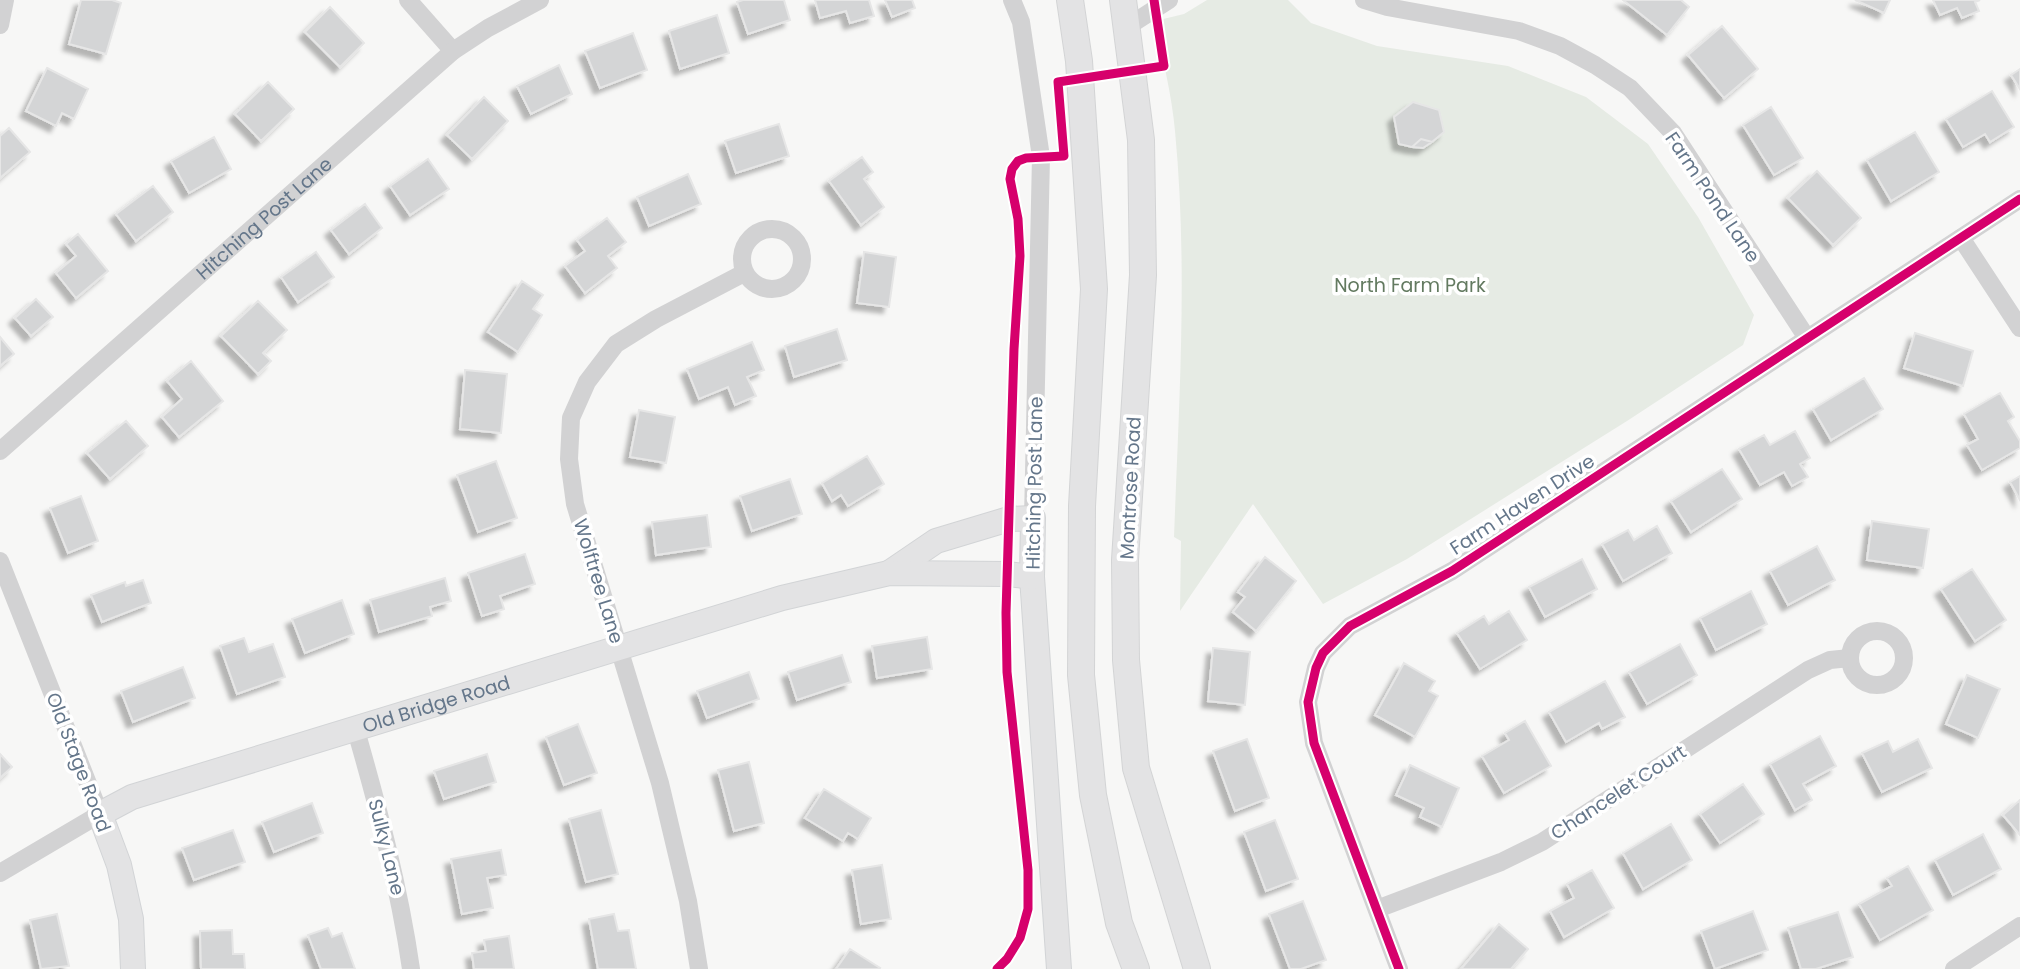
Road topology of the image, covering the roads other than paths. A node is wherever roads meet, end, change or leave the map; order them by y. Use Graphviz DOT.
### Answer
graph roads {
  1 [pos="5,0"];
  2 [pos="408,0"];
  3 [pos="540,0"];
  4 [pos="1012,0"];
  5 [pos="1070,0"];
  6 [pos="1123,0"];
  7 [pos="1169,0"];
  8 [pos="1364,0"];
  9 [pos="0,25"];
  10 [pos="1128,27"];
  11 [pos="453,51"];
  12 [pos="2020,199"];
  13 [pos="1961,237"];
  14 [pos="744,273"];
  15 [pos="2020,328"];
  16 [pos="1807,338"];
  17 [pos="0,451"];
  18 [pos="1034,517"];
  19 [pos="0,561"];
  20 [pos="889,573"];
  21 [pos="1032,577"];
  22 [pos="619,646"];
  23 [pos="1850,658"];
  24 [pos="355,727"];
  25 [pos="100,814"];
  26 [pos="0,873"];
  27 [pos="1377,909"];
  28 [pos="2020,926"];
  29 [pos="133,969"];
  30 [pos="411,969"];
  31 [pos="699,969"];
  32 [pos="1059,969"];
  33 [pos="1136,969"];
  34 [pos="1197,969"];
  35 [pos="1399,969"];
  36 [pos="1954,969"];
  1 -- 9 [label="street"];
  2 -- 11 [label="street"];
  3 -- 11 [label="street, Hitching Post Lane"];
  4 -- 18 [label="street, Hitching Post Lane"];
  5 -- 33 [label="main road"];
  6 -- 10 [label="main road, Montrose Road"];
  7 -- 10 [label="street"];
  8 -- 16 [label="street, Farm Pond Lane"];
  10 -- 34 [label="main road, Montrose Road"];
  11 -- 17 [label="street, Hitching Post Lane"];
  12 -- 13 [label="street, Farm Haven Drive"];
  13 -- 15 [label="street"];
  13 -- 16 [label="street, Farm Haven Drive"];
  14 -- 22 [label="street, Wolftree Lane"];
  16 -- 27 [label="street, Farm Haven Drive"];
  18 -- 20 [label="street, Old Bridge Road"];
  18 -- 21 [label="street, Hitching Post Lane"];
  19 -- 25 [label="street, Old Stage Road"];
  20 -- 21 [label="street, Old Bridge Road"];
  20 -- 22 [label="street, Old Bridge Road"];
  21 -- 32 [label="street, Hitching Post Lane"];
  22 -- 24 [label="street, Old Bridge Road"];
  22 -- 31 [label="street, Wolftree Lane"];
  23 -- 27 [label="street, Chancelet Court"];
  24 -- 25 [label="street, Old Bridge Road"];
  24 -- 30 [label="street, Sulky Lane"];
  25 -- 26 [label="street, Old Bridge Road"];
  25 -- 29 [label="street, Old Stage Road"];
  27 -- 35 [label="street, Farm Haven Drive"];
  28 -- 36 [label="street"];
}
